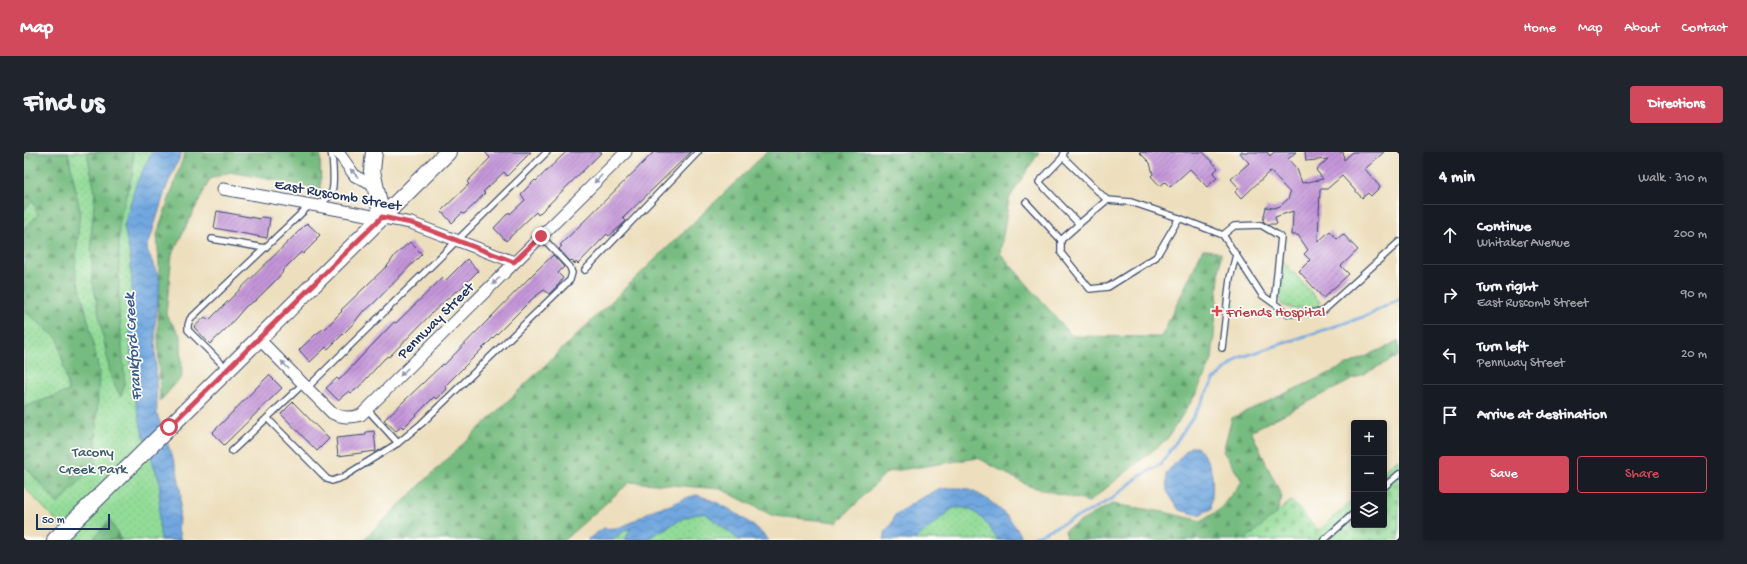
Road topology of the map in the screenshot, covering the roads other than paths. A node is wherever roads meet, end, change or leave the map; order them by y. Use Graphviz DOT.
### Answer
graph roads {
  1 [pos="331,152"];
  2 [pos="338,152"];
  3 [pos="374,152"];
  4 [pos="448,152"];
  5 [pos="547,152"];
  6 [pos="626,152"];
  7 [pos="698,152"];
  8 [pos="1064,155"];
  9 [pos="376,187"];
  10 [pos="223,189"];
  11 [pos="1106,200"];
  12 [pos="1026,202"];
  13 [pos="312,205"];
  14 [pos="382,217"];
  15 [pos="1179,218"];
  16 [pos="1079,224"];
  17 [pos="1223,235"];
  18 [pos="541,236"];
  19 [pos="212,239"];
  20 [pos="458,240"];
  21 [pos="1061,240"];
  22 [pos="1399,242"];
  23 [pos="265,248"];
  24 [pos="1236,254"];
  25 [pos="514,262"];
  26 [pos="585,270"];
  27 [pos="1274,303"];
  28 [pos="259,339"];
  29 [pos="1222,348"];
  30 [pos="228,370"];
  31 [pos="305,386"];
  32 [pos="367,409"];
  33 [pos="268,418"];
  34 [pos="398,443"];
  35 [pos="232,451"];
  36 [pos="1399,474"];
  37 [pos="1387,484"];
  38 [pos="1351,516"];
  39 [pos="57,539"];
  40 [pos="1324,540"];
  1 -- 13 [label="lane"];
  9 -- 2 [label="street, one-way"];
  3 -- 9 [label="main road"];
  4 -- 14 [label="main road"];
  5 -- 20 [label="lane"];
  6 -- 18 [label="street, Pennway Street, one-way"];
  7 -- 26 [label="lane"];
  8 -- 11 [label="lane"];
  8 -- 16 [label="lane"];
  9 -- 14 [label="main road"];
  10 -- 13 [label="street, East Ruscomb Street"];
  11 -- 15 [label="lane"];
  11 -- 16 [label="lane"];
  12 -- 21 [label="lane"];
  13 -- 14 [label="street, East Ruscomb Street"];
  13 -- 23 [label="lane"];
  14 -- 20 [label="street, East Ruscomb Street"];
  14 -- 28 [label="main road"];
  15 -- 17 [label="lane"];
  15 -- 21 [label="lane"];
  16 -- 21 [label="lane"];
  17 -- 24 [label="lane"];
  17 -- 27 [label="lane"];
  18 -- 25 [label="street, Pennway Street"];
  18 -- 34 [label="lane"];
  19 -- 23 [label="lane"];
  20 -- 25 [label="street, East Ruscomb Street"];
  20 -- 31 [label="lane"];
  22 -- 27 [label="lane"];
  23 -- 30 [label="lane"];
  24 -- 27 [label="lane"];
  24 -- 29 [label="lane"];
  25 -- 32 [label="street, Pennway Street, one-way"];
  28 -- 30 [label="main road"];
  31 -- 28 [label="street, Pennway Street, one-way"];
  30 -- 39 [label="main road"];
  31 -- 32 [label="street, Pennway Street"];
  31 -- 33 [label="lane"];
  32 -- 34 [label="lane"];
  33 -- 34 [label="lane"];
  33 -- 35 [label="lane"];
  36 -- 37 [label="lane"];
  38 -- 40 [label="lane"];
}
